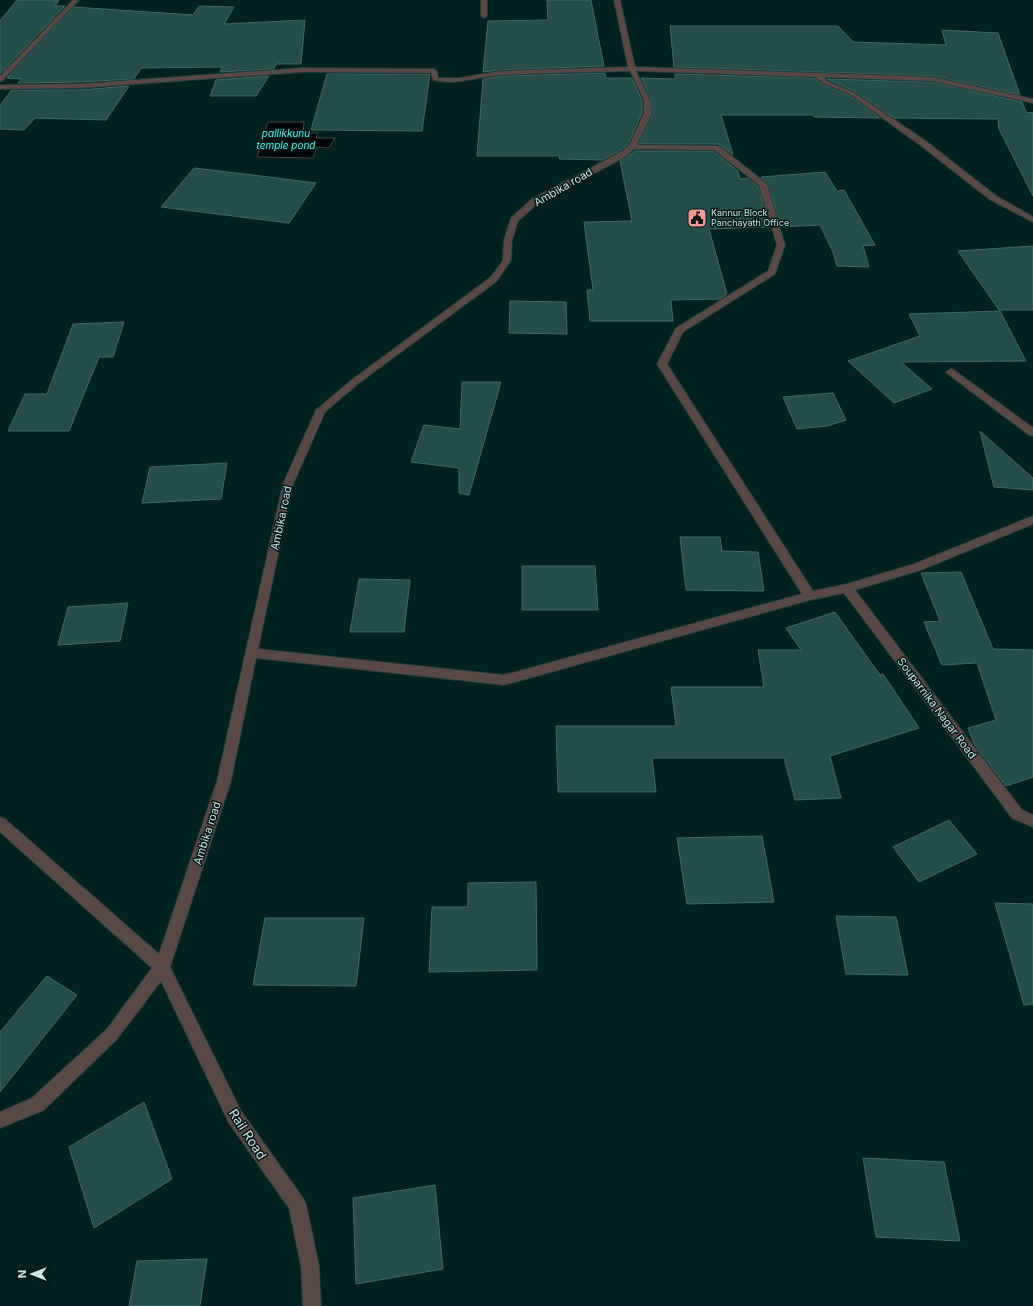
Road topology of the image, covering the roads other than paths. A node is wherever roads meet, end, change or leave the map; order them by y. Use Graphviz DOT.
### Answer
graph roads {
  1 [pos="76,0"];
  2 [pos="484,0"];
  3 [pos="617,0"];
  4 [pos="484,16"];
  5 [pos="632,69"];
  6 [pos="818,76"];
  7 [pos="0,80"];
  8 [pos="0,87"];
  9 [pos="1033,101"];
  10 [pos="632,147"];
  11 [pos="1033,220"];
  12 [pos="951,372"];
  13 [pos="1033,433"];
  14 [pos="1033,520"];
  15 [pos="848,588"];
  16 [pos="810,596"];
  17 [pos="253,653"];
  18 [pos="1033,821"];
  19 [pos="0,823"];
  20 [pos="162,967"];
  21 [pos="0,1120"];
  22 [pos="312,1306"];
  1 -- 7 [label="street"];
  2 -- 4 [label="street"];
  3 -- 5 [label="street"];
  5 -- 6 [label="street"];
  5 -- 8 [label="street"];
  5 -- 10 [label="street"];
  6 -- 9 [label="street"];
  6 -- 11 [label="street"];
  10 -- 16 [label="street"];
  10 -- 17 [label="street, Ambika road"];
  12 -- 13 [label="street"];
  14 -- 15 [label="street"];
  15 -- 16 [label="street"];
  15 -- 18 [label="street, Souparnika Nagar Road"];
  16 -- 17 [label="street"];
  17 -- 20 [label="street, Ambika road"];
  19 -- 20 [label="street"];
  20 -- 21 [label="street, Ambika road"];
  20 -- 22 [label="street, Rail Road"];
}
